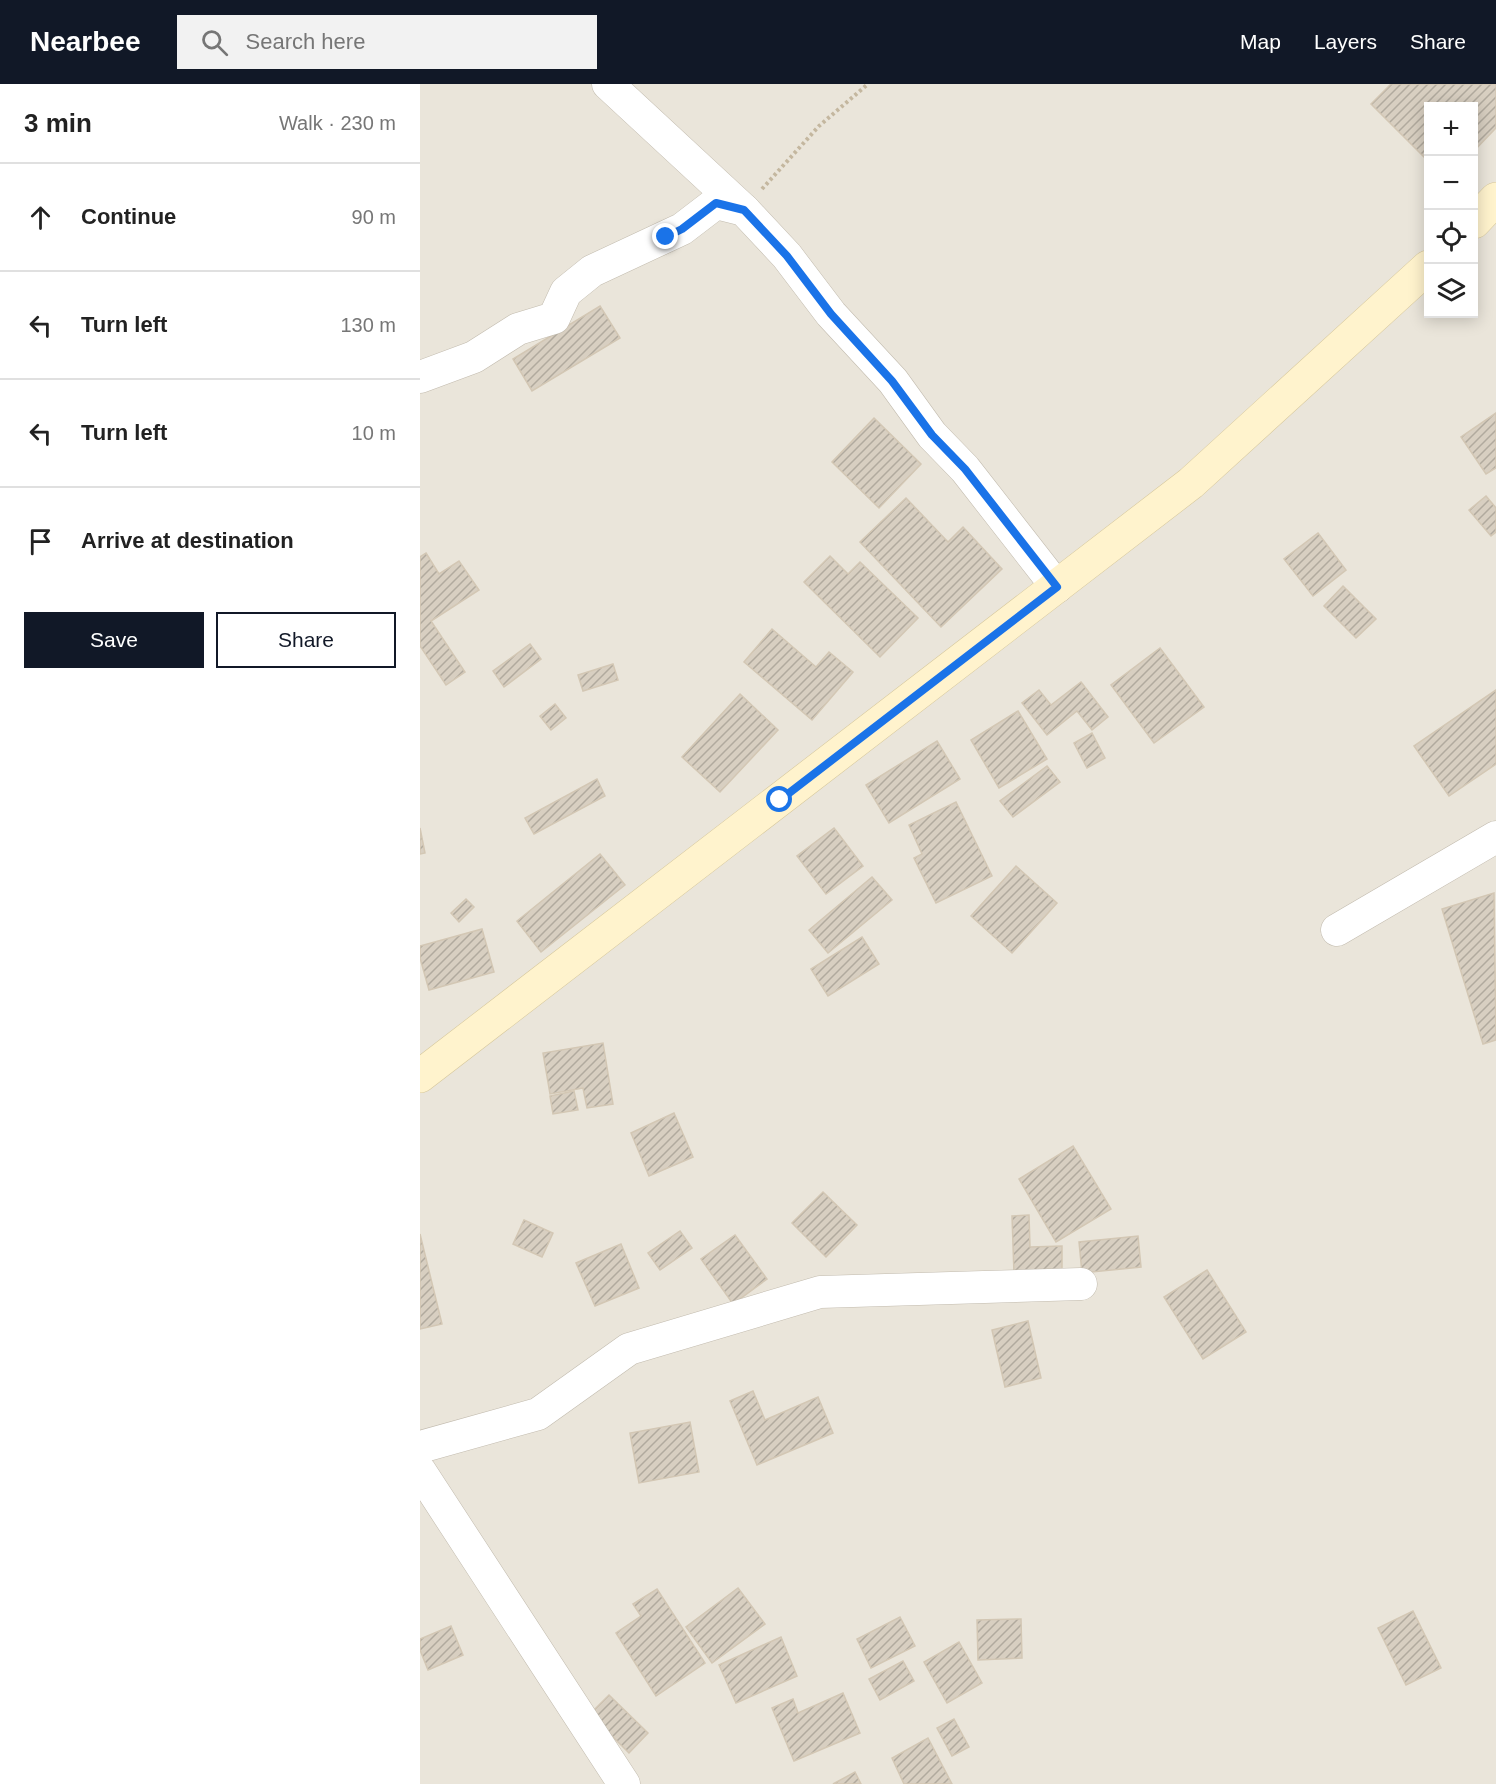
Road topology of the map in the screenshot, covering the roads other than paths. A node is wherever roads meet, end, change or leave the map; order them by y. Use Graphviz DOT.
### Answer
graph roads {
  1 [pos="608,84"];
  2 [pos="1496,200"];
  3 [pos="744,210"];
  4 [pos="1478,217"];
  5 [pos="1424,271"];
  6 [pos="420,377"];
  7 [pos="1057,587"];
  8 [pos="1496,837"];
  9 [pos="1337,930"];
  10 [pos="420,1076"];
  11 [pos="1081,1284"];
  12 [pos="420,1448"];
  13 [pos="420,1471"];
  14 [pos="624,1784"];
  1 -- 3 [label="street"];
  2 -- 4 [label="street"];
  3 -- 6 [label="street"];
  3 -- 7 [label="street"];
  5 -- 7 [label="street"];
  7 -- 10 [label="street"];
  8 -- 9 [label="street"];
  11 -- 12 [label="street"];
  13 -- 14 [label="street"];
}
